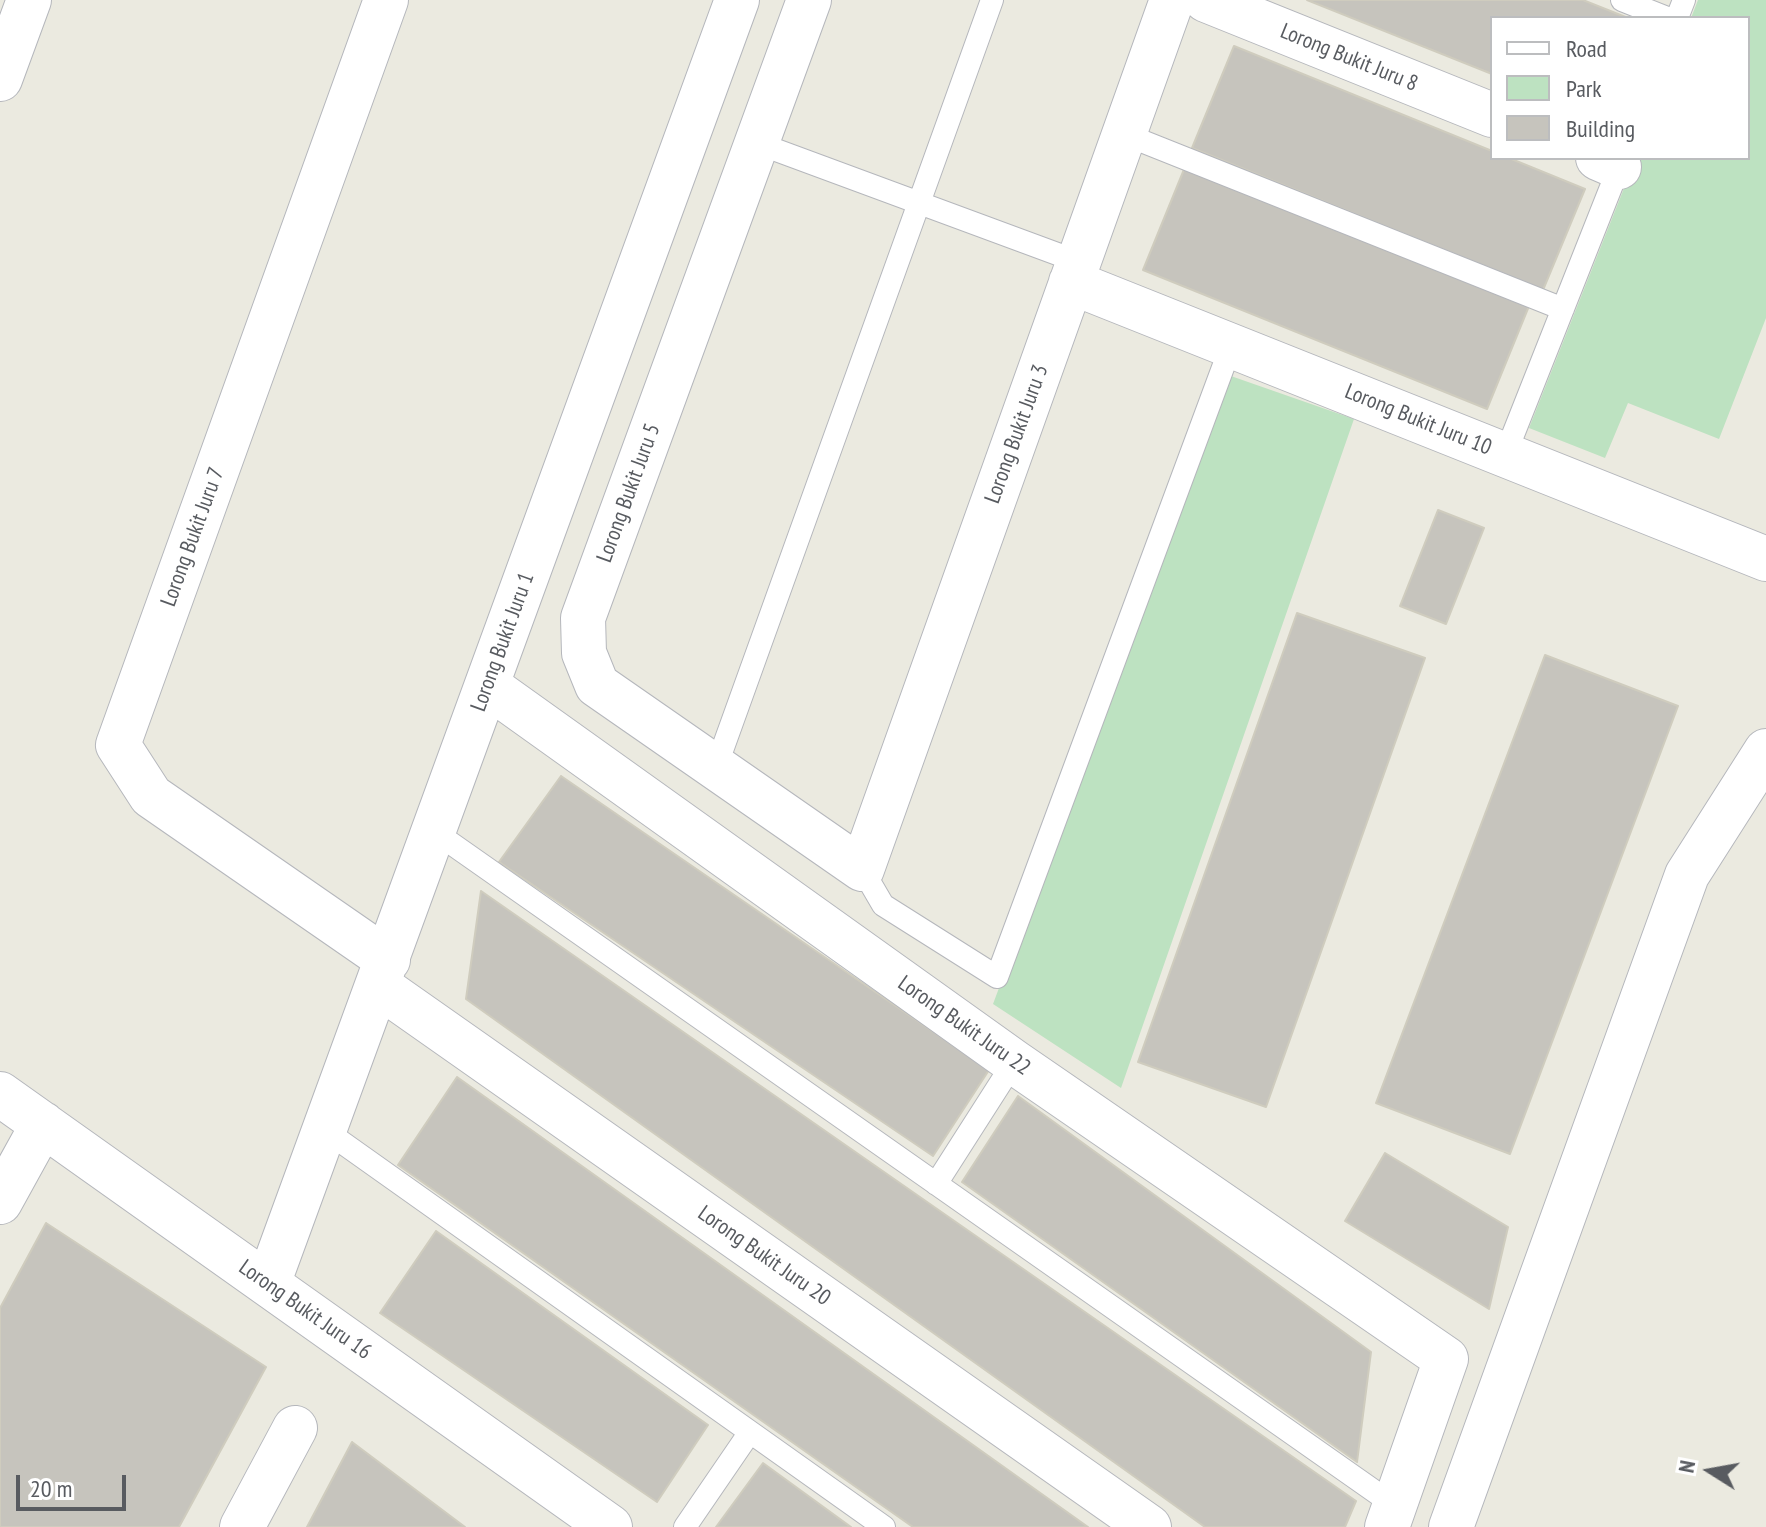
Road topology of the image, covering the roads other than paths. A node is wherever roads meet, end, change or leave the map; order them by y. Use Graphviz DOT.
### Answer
graph roads {
  1 [pos="29,0"];
  2 [pos="386,0"];
  3 [pos="737,0"];
  4 [pos="809,0"];
  5 [pos="992,0"];
  6 [pos="1172,0"];
  7 [pos="1206,0"];
  8 [pos="1622,0"];
  9 [pos="1662,16"];
  10 [pos="0,79"];
  11 [pos="1490,114"];
  12 [pos="1124,134"];
  13 [pos="757,143"];
  14 [pos="1613,161"];
  15 [pos="921,203"];
  16 [pos="1075,272"];
  17 [pos="1563,309"];
  18 [pos="1231,346"];
  19 [pos="1505,455"];
  20 [pos="1766,559"];
  21 [pos="488,686"];
  22 [pos="1766,751"];
  23 [pos="716,767"];
  24 [pos="435,832"];
  25 [pos="862,869"];
  26 [pos="384,973"];
  27 [pos="1014,1062"];
  28 [pos="0,1094"];
  29 [pos="43,1124"];
  30 [pos="326,1131"];
  31 [pos="936,1184"];
  32 [pos="0,1202"];
  33 [pos="268,1284"];
  34 [pos="295,1428"];
  35 [pos="750,1432"];
  36 [pos="1391,1516"];
  37 [pos="242,1527"];
  38 [pos="610,1527"];
  39 [pos="685,1527"];
  40 [pos="884,1527"];
  41 [pos="1149,1527"];
  42 [pos="1451,1527"];
  1 -- 10 [label="street"];
  2 -- 26 [label="street, Lorong Bukit Juru 7"];
  3 -- 21 [label="street, Lorong Bukit Juru 1"];
  4 -- 13 [label="street, Lorong Bukit Juru 5"];
  5 -- 15 [label="lane"];
  6 -- 12 [label="street, Lorong Bukit Juru 3"];
  7 -- 11 [label="street, Lorong Bukit Juru 8"];
  8 -- 9 [label="lane"];
  12 -- 16 [label="street, Lorong Bukit Juru 3"];
  12 -- 17 [label="lane"];
  13 -- 15 [label="lane"];
  13 -- 23 [label="street, Lorong Bukit Juru 5"];
  14 -- 17 [label="lane"];
  15 -- 16 [label="lane"];
  15 -- 23 [label="lane"];
  16 -- 18 [label="street, Lorong Bukit Juru 10"];
  16 -- 25 [label="street, Lorong Bukit Juru 3"];
  17 -- 19 [label="lane"];
  18 -- 19 [label="street, Lorong Bukit Juru 10"];
  18 -- 25 [label="lane"];
  19 -- 20 [label="street, Lorong Bukit Juru 10"];
  21 -- 24 [label="street, Lorong Bukit Juru 1"];
  21 -- 27 [label="street, Lorong Bukit Juru 22"];
  22 -- 42 [label="street"];
  23 -- 25 [label="street, Lorong Bukit Juru 5"];
  24 -- 26 [label="street, Lorong Bukit Juru 1"];
  24 -- 31 [label="lane"];
  26 -- 30 [label="street, Lorong Bukit Juru 1"];
  26 -- 41 [label="street, Lorong Bukit Juru 20"];
  27 -- 31 [label="lane"];
  27 -- 36 [label="street, Lorong Bukit Juru 22"];
  28 -- 29 [label="street, Lorong Bukit Juru 16"];
  29 -- 32 [label="street"];
  29 -- 33 [label="street, Lorong Bukit Juru 16"];
  30 -- 33 [label="street, Lorong Bukit Juru 1"];
  30 -- 35 [label="lane"];
  31 -- 36 [label="lane"];
  33 -- 38 [label="street, Lorong Bukit Juru 16"];
  34 -- 37 [label="street"];
  35 -- 39 [label="lane"];
  35 -- 40 [label="lane"];
}
